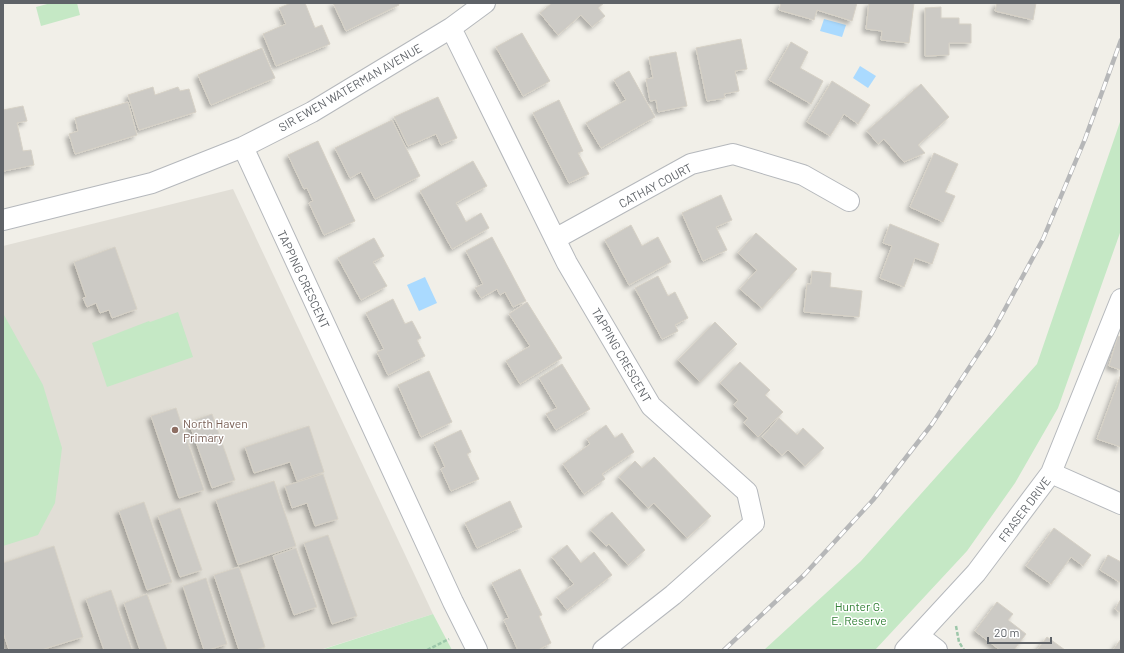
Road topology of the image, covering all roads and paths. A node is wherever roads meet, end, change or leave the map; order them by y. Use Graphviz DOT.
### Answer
graph roads {
  1 [pos="484,3"];
  2 [pos="451,28"];
  3 [pos="243,148"];
  4 [pos="848,201"];
  5 [pos="3,220"];
  6 [pos="555,238"];
  7 [pos="1121,299"];
  8 [pos="1051,473"];
  9 [pos="1121,504"];
  10 [pos="958,620"];
  11 [pos="912,643"];
  12 [pos="477,650"];
  13 [pos="603,650"];
  14 [pos="937,650"];
  15 [pos="964,650"];
  1 -- 2 [label="street, SIR EWEN WATERMAN AVENUE"];
  2 -- 3 [label="street, SIR EWEN WATERMAN AVENUE"];
  2 -- 6 [label="street, TAPPING CRESCENT"];
  3 -- 5 [label="street, SIR EWEN WATERMAN AVENUE"];
  3 -- 12 [label="street, TAPPING CRESCENT"];
  4 -- 6 [label="street, CATHAY COURT"];
  6 -- 13 [label="street, TAPPING CRESCENT"];
  7 -- 8 [label="street, FRASER DRIVE"];
  8 -- 9 [label="street"];
  8 -- 11 [label="street, FRASER DRIVE"];
  10 -- 15 [label="path"];
  11 -- 14 [label="street"];
}
